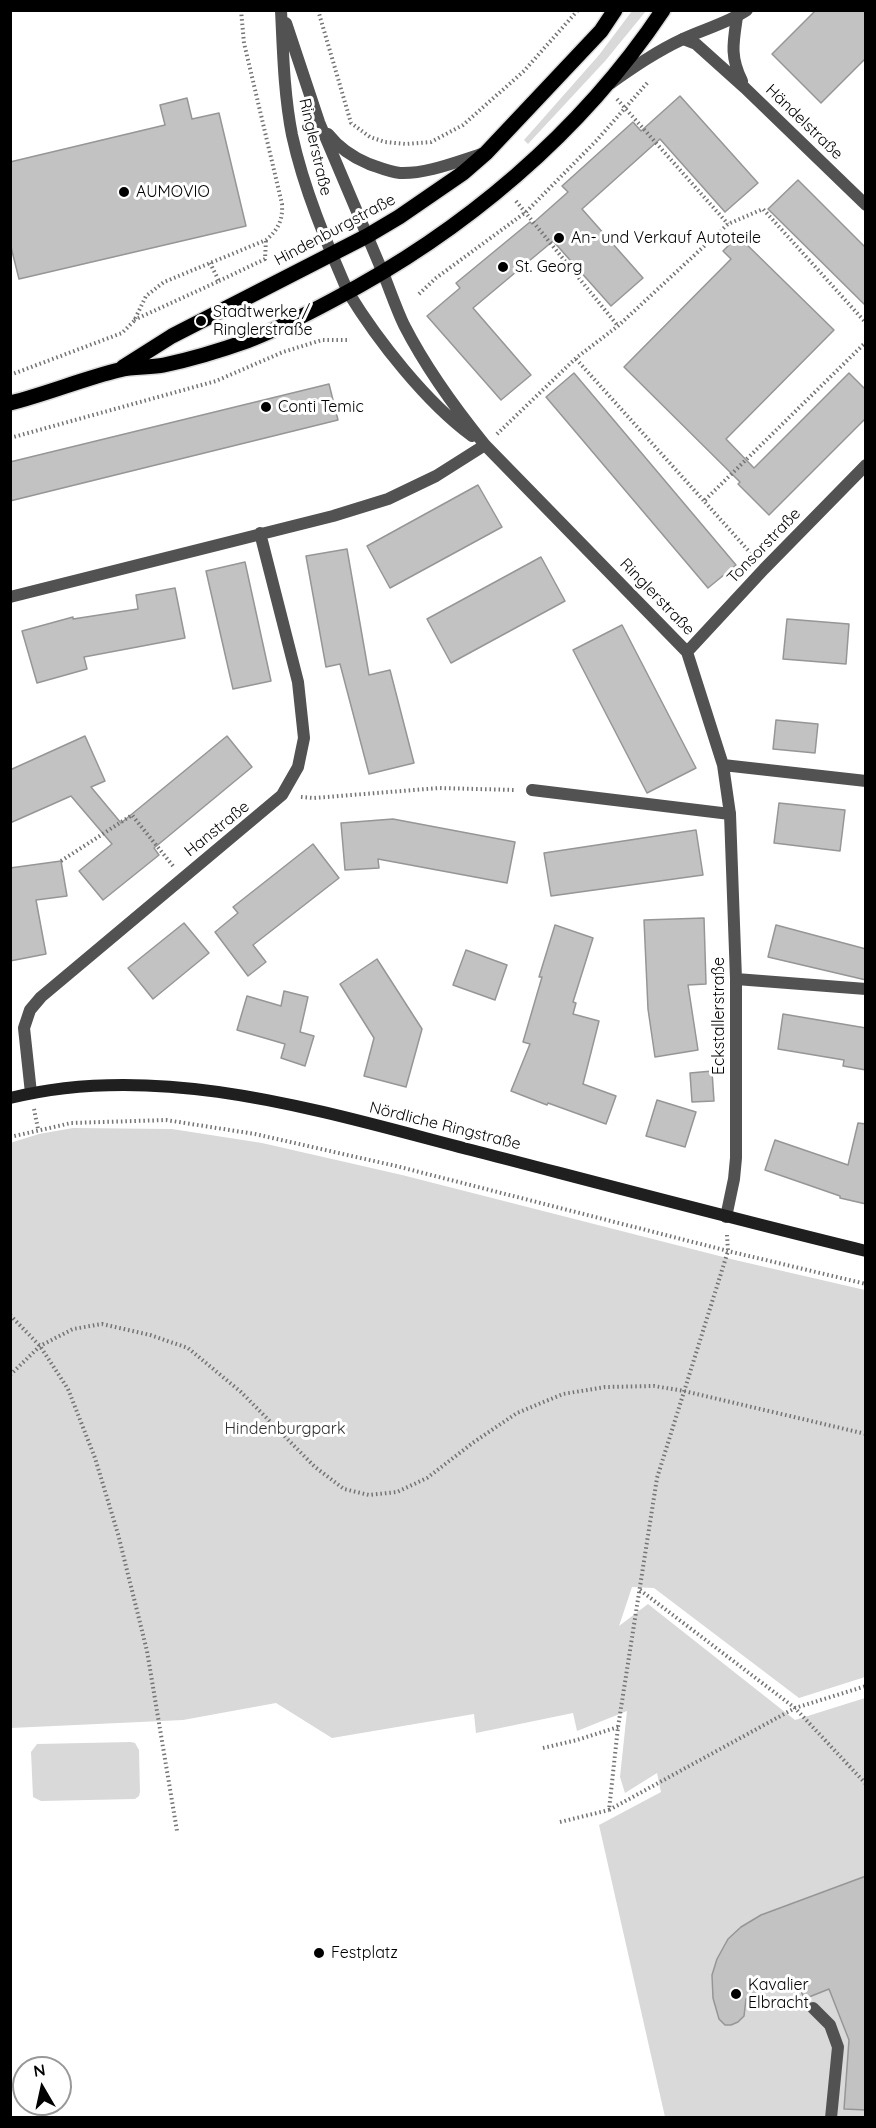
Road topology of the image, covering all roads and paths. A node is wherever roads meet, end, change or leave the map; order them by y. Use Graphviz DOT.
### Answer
graph roads {
  1 [pos="241,10"];
  2 [pos="282,10"];
  3 [pos="318,10"];
  4 [pos="578,10"];
  5 [pos="615,10"];
  6 [pos="663,10"];
  7 [pos="742,14"];
  8 [pos="683,39"];
  9 [pos="606,88"];
  10 [pos="745,88"];
  11 [pos="319,122"];
  12 [pos="486,153"];
  13 [pos="503,187"];
  14 [pos="866,205"];
  15 [pos="526,212"];
  16 [pos="728,224"];
  17 [pos="367,236"];
  18 [pos="266,240"];
  19 [pos="332,254"];
  20 [pos="210,263"];
  21 [pos="383,273"];
  22 [pos="219,281"];
  23 [pos="348,292"];
  24 [pos="419,294"];
  25 [pos="134,321"];
  26 [pos="866,323"];
  27 [pos="618,326"];
  28 [pos="350,340"];
  29 [pos="866,342"];
  30 [pos="576,358"];
  31 [pos="120,370"];
  32 [pos="10,375"];
  33 [pos="10,403"];
  34 [pos="10,438"];
  35 [pos="485,445"];
  36 [pos="866,465"];
  37 [pos="704,501"];
  38 [pos="260,533"];
  39 [pos="764,569"];
  40 [pos="10,597"];
  41 [pos="687,652"];
  42 [pos="723,765"];
  43 [pos="866,781"];
  44 [pos="532,790"];
  45 [pos="282,795"];
  46 [pos="730,814"];
  47 [pos="61,861"];
  48 [pos="182,878"];
  49 [pos="736,979"];
  50 [pos="866,989"];
  51 [pos="31,1093"];
  52 [pos="10,1098"];
  53 [pos="10,1137"];
  54 [pos="726,1217"];
  55 [pos="728,1251"];
  56 [pos="866,1251"];
  57 [pos="866,1284"];
  58 [pos="10,1315"];
  59 [pos="40,1346"];
  60 [pos="10,1375"];
  61 [pos="684,1391"];
  62 [pos="866,1434"];
  63 [pos="640,1590"];
  64 [pos="866,1686"];
  65 [pos="795,1708"];
  66 [pos="618,1727"];
  67 [pos="543,1748"];
  68 [pos="866,1784"];
  69 [pos="609,1810"];
  70 [pos="560,1822"];
  71 [pos="177,1831"];
  72 [pos="813,2008"];
  73 [pos="831,2118"];
  1 -- 18 [label="path"];
  2 -- 11 [label="street, Ringlerstraße"];
  2 -- 19 [label="street, Ringlerstraße"];
  3 -- 4 [label="path"];
  5 -- 12 [label="main road, Hindenburgstraße"];
  6 -- 9 [label="main road, Hindenburgstraße"];
  7 -- 8 [label="street, Hindenburgstraße"];
  7 -- 10 [label="street, Händelstraße"];
  8 -- 9 [label="street, Hindenburgstraße"];
  8 -- 10 [label="street, Händelstraße"];
  9 -- 13 [label="main road, Hindenburgstraße"];
  10 -- 14 [label="street, Händelstraße"];
  11 -- 12 [label="street"];
  11 -- 17 [label="street, Ringlerstraße"];
  12 -- 17 [label="main road, Hindenburgstraße"];
  13 -- 15 [label="path"];
  13 -- 21 [label="main road, Hindenburgstraße"];
  15 -- 16 [label="path"];
  15 -- 24 [label="path"];
  15 -- 27 [label="path"];
  16 -- 26 [label="path"];
  16 -- 27 [label="path"];
  17 -- 19 [label="main road, Hindenburgstraße"];
  17 -- 21 [label="street, Ringlerstraße"];
  18 -- 20 [label="path"];
  18 -- 22 [label="path"];
  19 -- 23 [label="street, Ringlerstraße"];
  19 -- 31 [label="main road, Hindenburgstraße"];
  20 -- 22 [label="path"];
  20 -- 25 [label="path"];
  21 -- 23 [label="main road, Hindenburgstraße"];
  21 -- 35 [label="street, Ringlerstraße"];
  22 -- 25 [label="path"];
  23 -- 31 [label="main road, Hindenburgstraße"];
  23 -- 35 [label="street, Ringlerstraße"];
  25 -- 32 [label="path"];
  27 -- 30 [label="path"];
  28 -- 34 [label="path"];
  29 -- 37 [label="path"];
  30 -- 35 [label="path"];
  30 -- 37 [label="path"];
  31 -- 33 [label="main road, Hindenburgstraße"];
  35 -- 38 [label="street"];
  35 -- 41 [label="street, Ringlerstraße"];
  36 -- 39 [label="street, Tonsorstraße"];
  37 -- 39 [label="path"];
  38 -- 40 [label="street"];
  38 -- 45 [label="street, Hanstraße"];
  39 -- 41 [label="street, Tonsorstraße"];
  41 -- 42 [label="street, Ringlerstraße"];
  42 -- 43 [label="street"];
  42 -- 46 [label="street, Ringlerstraße"];
  44 -- 45 [label="path"];
  44 -- 46 [label="street"];
  45 -- 48 [label="street, Hanstraße"];
  46 -- 49 [label="street, Eckstallerstraße"];
  47 -- 48 [label="path"];
  48 -- 51 [label="street, Hanstraße"];
  49 -- 50 [label="street"];
  49 -- 54 [label="street, Eckstallerstraße"];
  51 -- 52 [label="main road, Nördliche Ringstraße"];
  51 -- 54 [label="main road, Nördliche Ringstraße"];
  53 -- 55 [label="path"];
  54 -- 55 [label="path"];
  54 -- 56 [label="main road, Nördliche Ringstraße"];
  55 -- 57 [label="path"];
  55 -- 61 [label="path"];
  58 -- 59 [label="path"];
  59 -- 60 [label="path"];
  59 -- 61 [label="path"];
  59 -- 71 [label="path"];
  61 -- 62 [label="path"];
  61 -- 63 [label="path"];
  63 -- 65 [label="path"];
  63 -- 66 [label="path"];
  64 -- 65 [label="path"];
  65 -- 68 [label="path"];
  65 -- 69 [label="path"];
  66 -- 67 [label="path"];
  66 -- 69 [label="path"];
  69 -- 70 [label="path"];
  72 -- 73 [label="street"];
}
